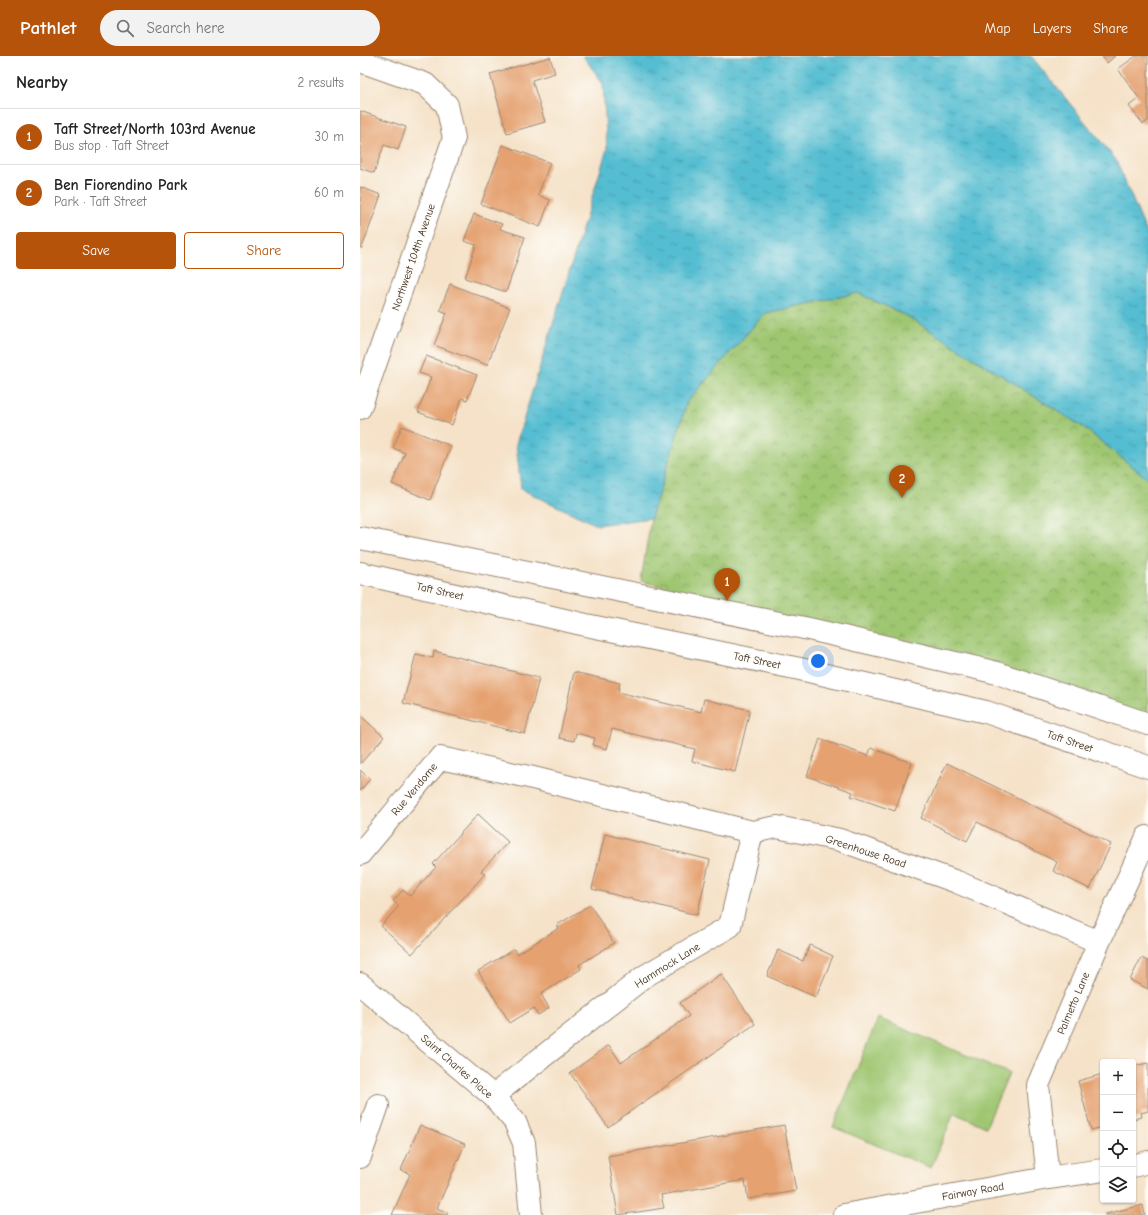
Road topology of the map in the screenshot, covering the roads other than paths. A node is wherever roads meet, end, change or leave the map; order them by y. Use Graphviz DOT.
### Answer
graph roads {
  1 [pos="360,62"];
  2 [pos="360,408"];
  3 [pos="360,538"];
  4 [pos="360,573"];
  5 [pos="1148,724"];
  6 [pos="1148,767"];
  7 [pos="529,777"];
  8 [pos="752,832"];
  9 [pos="1148,837"];
  10 [pos="360,854"];
  11 [pos="1099,942"];
  12 [pos="360,984"];
  13 [pos="493,1096"];
  14 [pos="378,1104"];
  15 [pos="360,1157"];
  16 [pos="1148,1162"];
  17 [pos="1136,1165"];
  18 [pos="1100,1170"];
  19 [pos="1048,1178"];
  20 [pos="531,1215"];
  21 [pos="844,1215"];
  1 -- 2 [label="street, Northwest 104th Avenue"];
  3 -- 5 [label="street"];
  4 -- 6 [label="street, Taft Street"];
  7 -- 8 [label="street, Greenhouse Road"];
  7 -- 10 [label="street, Rue Vendome"];
  8 -- 11 [label="street, Greenhouse Road"];
  8 -- 13 [label="street, Hammock Lane"];
  9 -- 11 [label="street, Palmetto Lane"];
  11 -- 19 [label="street, Palmetto Lane"];
  12 -- 13 [label="street, Saint Charles Place"];
  13 -- 20 [label="street, Saint Charles Place"];
  14 -- 15 [label="street"];
  16 -- 17 [label="street"];
  18 -- 19 [label="street, Fairway Road"];
  19 -- 21 [label="street, Fairway Road"];
}
